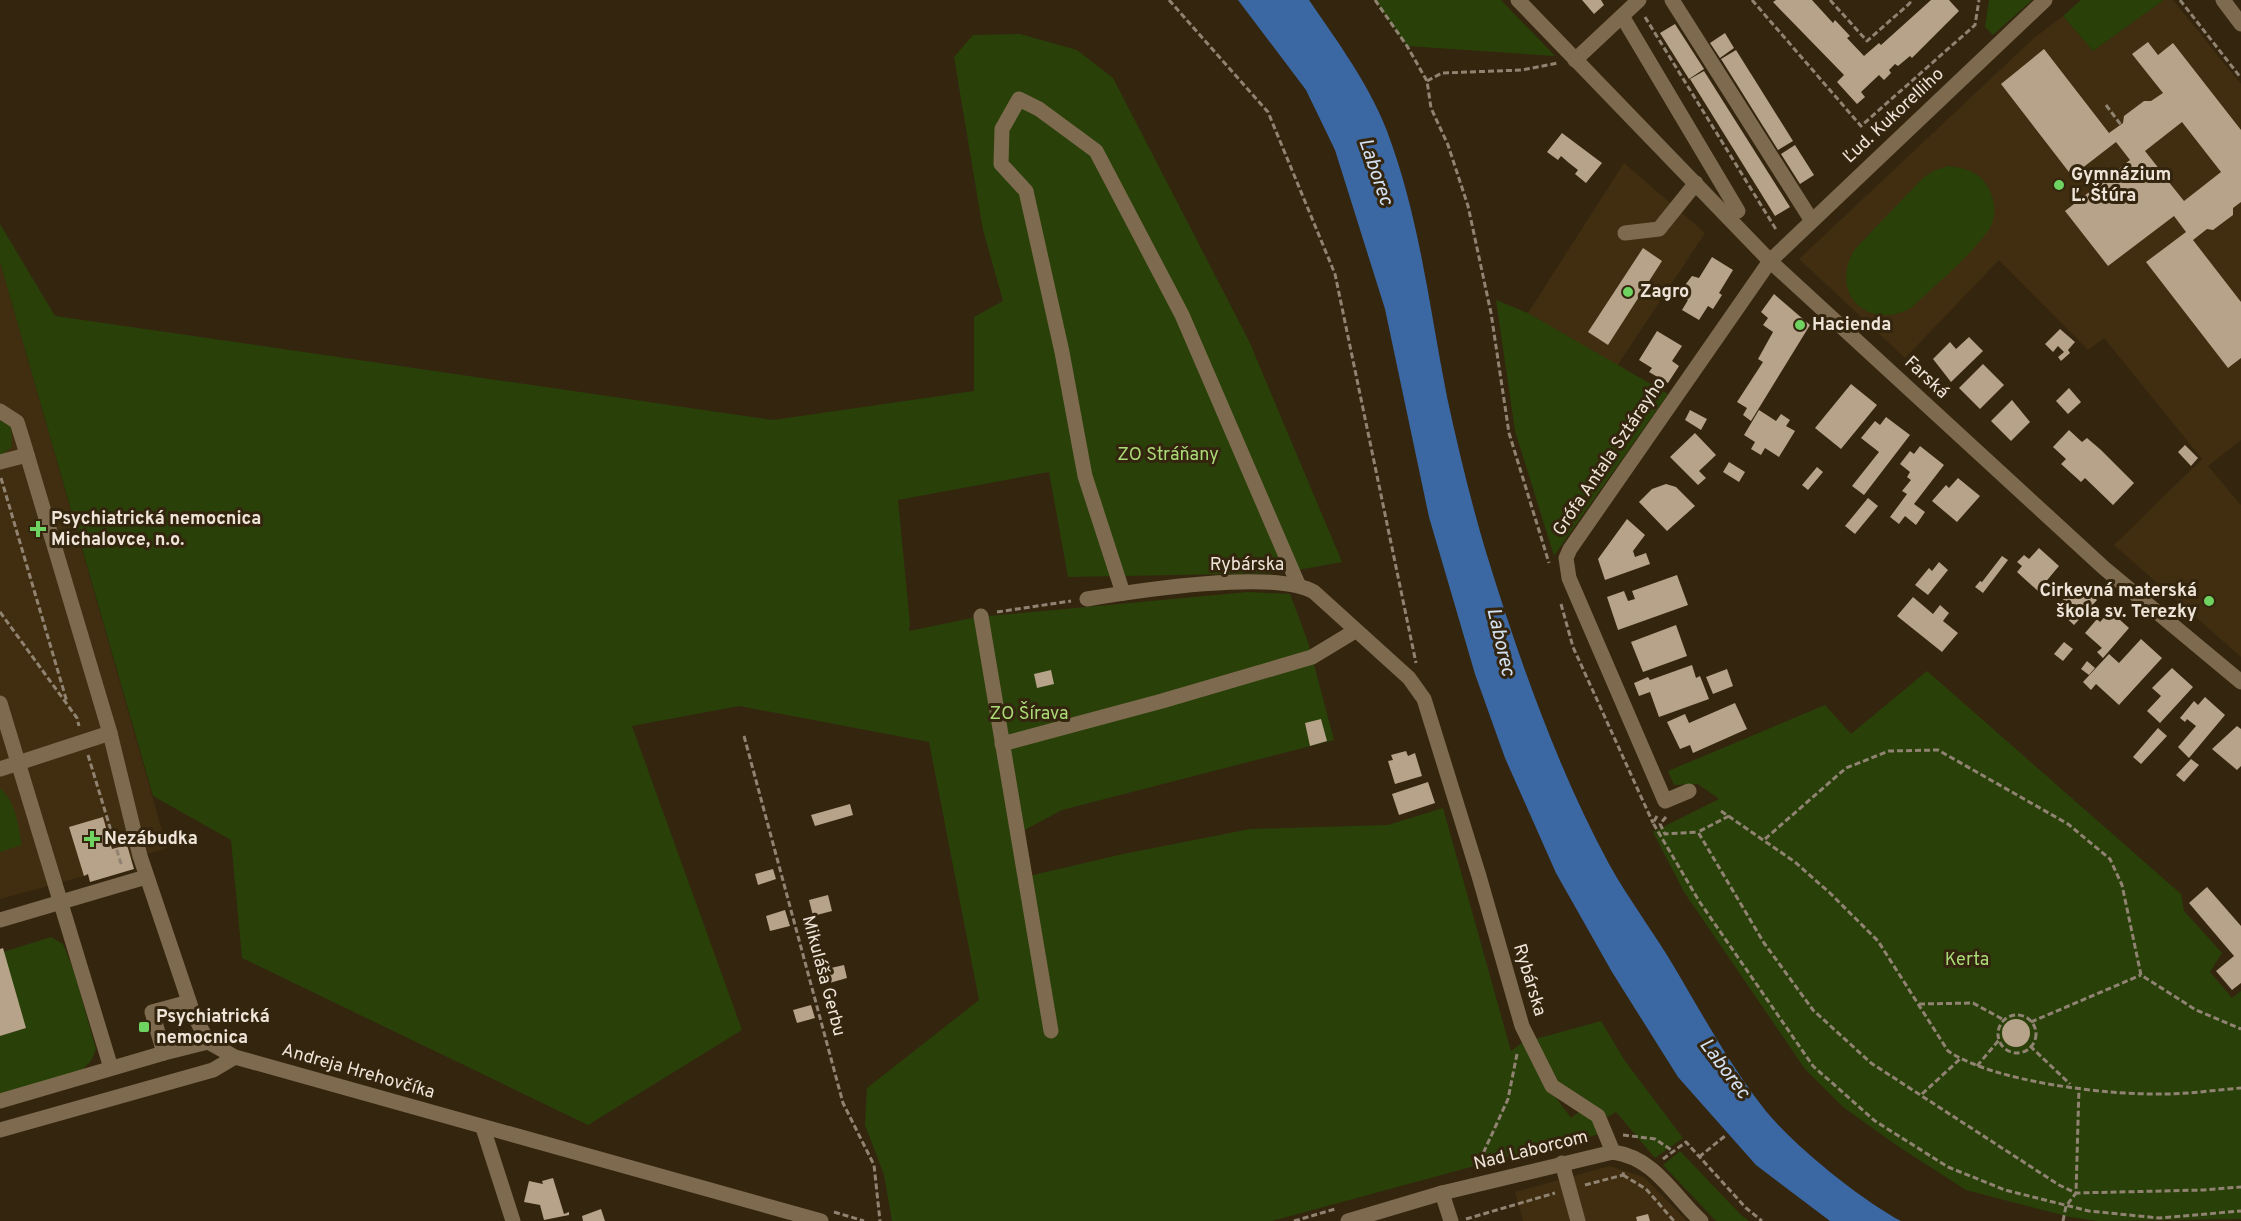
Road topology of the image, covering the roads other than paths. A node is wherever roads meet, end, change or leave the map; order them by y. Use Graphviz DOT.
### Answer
graph roads {
  1 [pos="1518,0"];
  2 [pos="1672,0"];
  3 [pos="2045,0"];
  4 [pos="2223,0"];
  5 [pos="1638,2"];
  6 [pos="1622,16"];
  7 [pos="2241,24"];
  8 [pos="1575,60"];
  9 [pos="1696,183"];
  10 [pos="1738,211"];
  11 [pos="1812,221"];
  12 [pos="1624,233"];
  13 [pos="1770,261"];
  14 [pos="0,411"];
  15 [pos="27,455"];
  16 [pos="0,462"];
  17 [pos="1298,584"];
  18 [pos="1122,593"];
  19 [pos="1087,599"];
  20 [pos="981,616"];
  21 [pos="1355,631"];
  22 [pos="2241,682"];
  23 [pos="0,703"];
  24 [pos="110,733"];
  25 [pos="1002,744"];
  26 [pos="20,763"];
  27 [pos="0,769"];
  28 [pos="1689,791"];
  29 [pos="146,877"];
  30 [pos="61,903"];
  31 [pos="0,920"];
  32 [pos="189,1002"];
  33 [pos="1051,1031"];
  34 [pos="208,1042"];
  35 [pos="164,1053"];
  36 [pos="235,1057"];
  37 [pos="111,1068"];
  38 [pos="0,1101"];
  39 [pos="483,1128"];
  40 [pos="0,1130"];
  41 [pos="1613,1152"];
  42 [pos="1562,1163"];
  43 [pos="1442,1193"];
  44 [pos="825,1216"];
  45 [pos="513,1221"];
  46 [pos="1348,1221"];
  47 [pos="1451,1221"];
  48 [pos="1578,1221"];
  49 [pos="1701,1221"];
  1 -- 8 [label="street, Farská"];
  2 -- 11 [label="street"];
  3 -- 11 [label="street, Ľud. Kukorelliho"];
  4 -- 7 [label="street"];
  5 -- 6 [label="street"];
  6 -- 8 [label="street"];
  6 -- 10 [label="street"];
  8 -- 9 [label="street, Farská"];
  9 -- 12 [label="street"];
  9 -- 13 [label="street, Farská"];
  11 -- 13 [label="street, Ľud. Kukorelliho"];
  13 -- 22 [label="street, Farská"];
  13 -- 28 [label="street, Grófa Antala Sztárayho"];
  14 -- 15 [label="street"];
  15 -- 16 [label="street"];
  15 -- 24 [label="street"];
  17 -- 18 [label="street, Rybárska"];
  17 -- 18 [label="street"];
  17 -- 21 [label="street, Rybárska"];
  18 -- 19 [label="street, Rybárska"];
  20 -- 25 [label="street"];
  21 -- 25 [label="street"];
  21 -- 41 [label="street, Rybárska"];
  23 -- 26 [label="street"];
  24 -- 26 [label="street"];
  24 -- 29 [label="street"];
  25 -- 33 [label="street"];
  26 -- 27 [label="street"];
  26 -- 30 [label="street"];
  29 -- 30 [label="street"];
  29 -- 32 [label="street"];
  30 -- 31 [label="street"];
  30 -- 37 [label="street"];
  32 -- 34 [label="street"];
  32 -- 35 [label="street"];
  34 -- 35 [label="street"];
  34 -- 36 [label="street, Andreja Hrehovčíka"];
  35 -- 37 [label="street"];
  36 -- 39 [label="street, Andreja Hrehovčíka"];
  36 -- 40 [label="street"];
  37 -- 38 [label="street"];
  39 -- 44 [label="street, Andreja Hrehovčíka"];
  39 -- 45 [label="street"];
  41 -- 42 [label="street, Nad Laborcom"];
  41 -- 49 [label="street, Nad Laborcom"];
  42 -- 43 [label="street, Nad Laborcom"];
  42 -- 48 [label="street"];
  43 -- 46 [label="street, Nad Laborcom"];
  43 -- 47 [label="street"];
}
